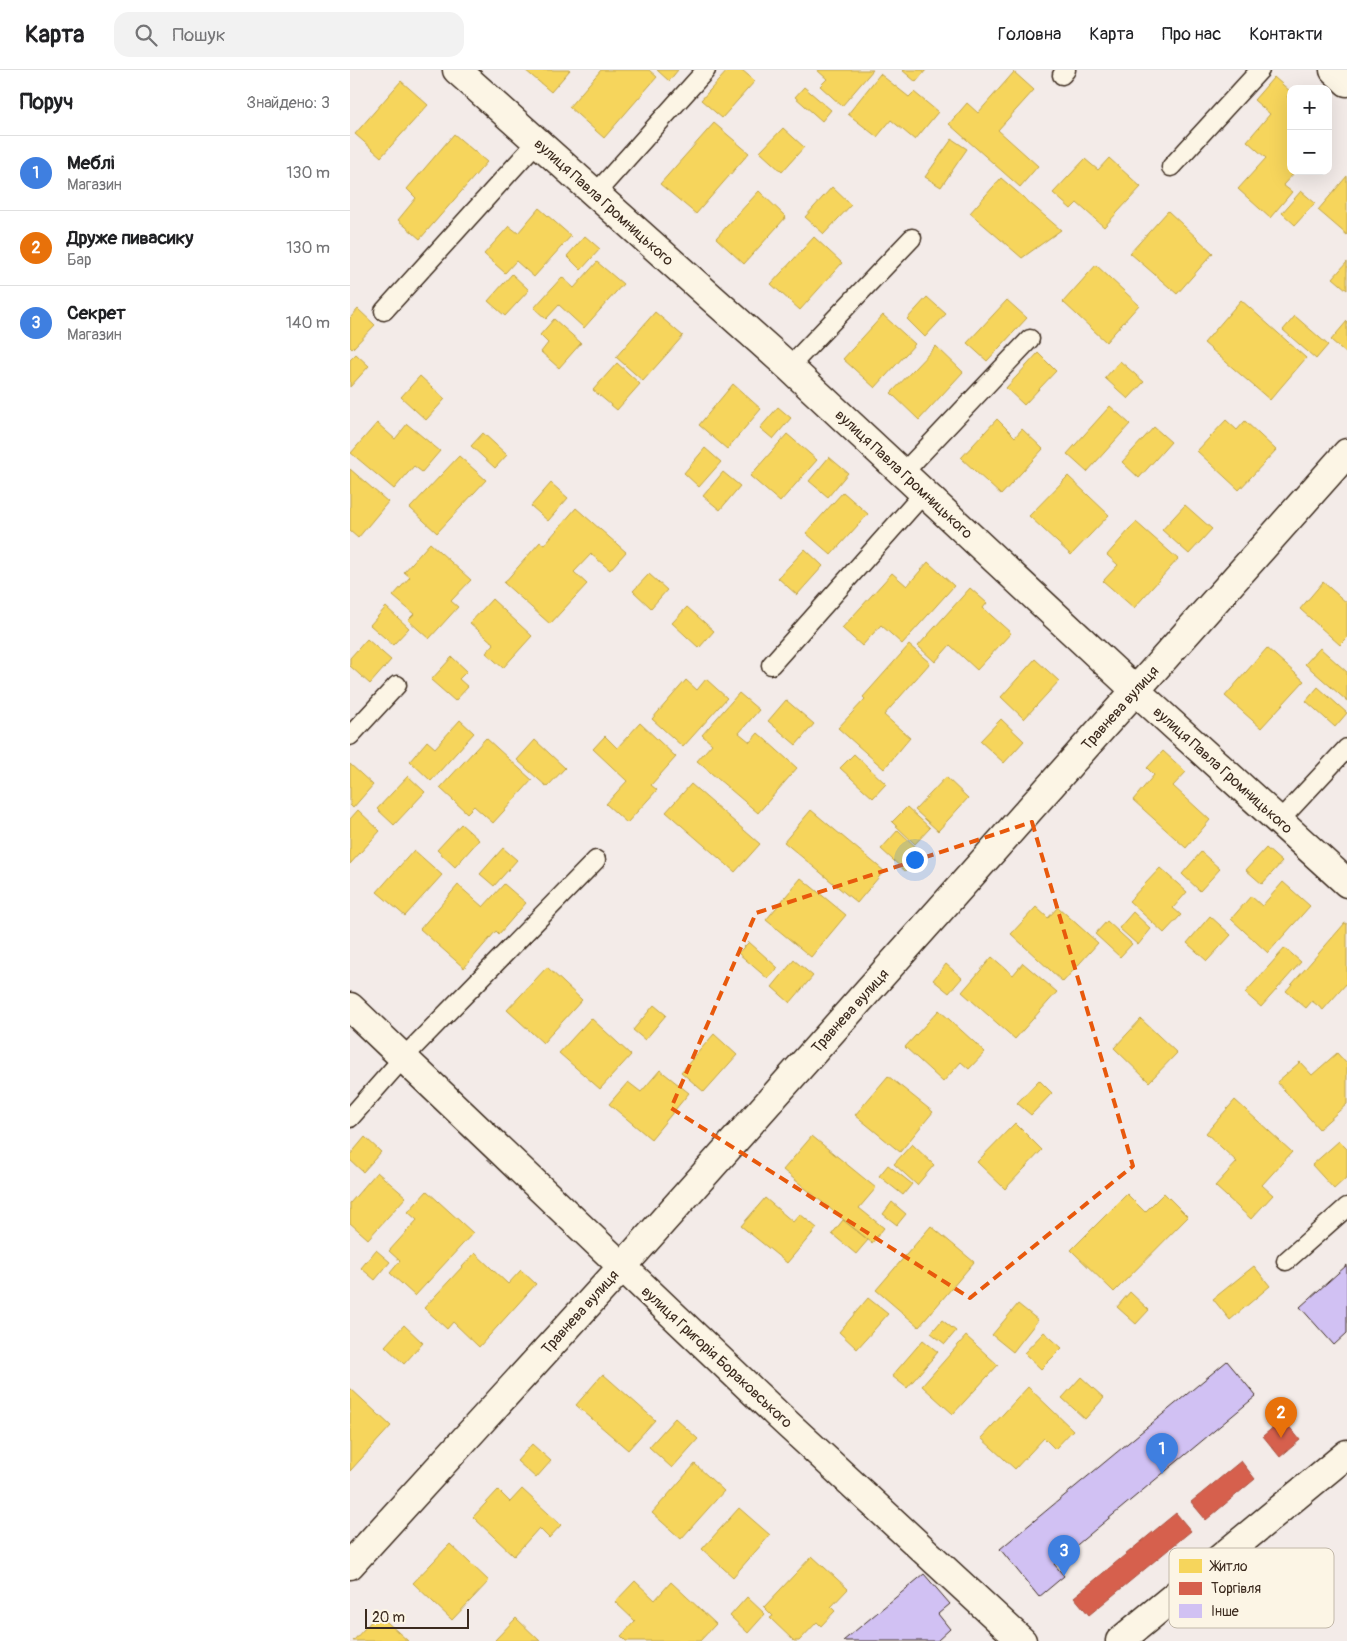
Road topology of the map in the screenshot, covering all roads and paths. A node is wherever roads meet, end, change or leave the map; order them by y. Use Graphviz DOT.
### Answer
graph roads {
  1 [pos="457,70"];
  2 [pos="706,70"];
  3 [pos="1260,70"];
  4 [pos="1334,70"];
  5 [pos="1347,82"];
  6 [pos="537,142"];
  7 [pos="1170,167"];
  8 [pos="595,194"];
  9 [pos="912,238"];
  10 [pos="384,311"];
  11 [pos="1030,340"];
  12 [pos="789,367"];
  13 [pos="1347,452"];
  14 [pos="903,473"];
  15 [pos="924,493"];
  16 [pos="771,665"];
  17 [pos="397,685"];
  18 [pos="1135,690"];
  19 [pos="350,736"];
  20 [pos="1347,748"];
  21 [pos="1280,820"];
  22 [pos="596,860"];
  23 [pos="1347,883"];
  24 [pos="350,1007"];
  25 [pos="404,1057"];
  26 [pos="350,1118"];
  27 [pos="1347,1207"];
  28 [pos="1286,1261"];
  29 [pos="622,1267"];
  30 [pos="1347,1454"];
  31 [pos="1233,1548"];
  32 [pos="350,1565"];
  33 [pos="1169,1601"];
  34 [pos="1022,1641"];
  35 [pos="1120,1641"];
  1 -- 6 [label="street, вулиця Павла Громницького"];
  2 -- 8 [label="lane"];
  3 -- 7 [label="lane"];
  4 -- 5 [label="street"];
  6 -- 8 [label="street, вулиця Павла Громницького"];
  6 -- 10 [label="lane"];
  8 -- 12 [label="street, вулиця Павла Громницького"];
  9 -- 12 [label="lane"];
  11 -- 14 [label="lane"];
  12 -- 14 [label="street, вулиця Павла Громницького"];
  13 -- 18 [label="street, Травнева вулиця"];
  14 -- 15 [label="street, вулиця Павла Громницького"];
  15 -- 16 [label="lane"];
  15 -- 18 [label="street, вулиця Павла Громницького"];
  17 -- 19 [label="lane"];
  18 -- 21 [label="street, вулиця Павла Громницького"];
  18 -- 29 [label="street, Травнева вулиця"];
  20 -- 21 [label="lane"];
  21 -- 23 [label="street, вулиця Павла Громницького"];
  22 -- 25 [label="lane"];
  24 -- 25 [label="street, вулиця Григорія Бораковського"];
  25 -- 26 [label="lane"];
  25 -- 29 [label="street, вулиця Григорія Бораковського"];
  27 -- 28 [label="lane"];
  29 -- 32 [label="street, Травнева вулиця"];
  29 -- 34 [label="street, вулиця Григорія Бораковського"];
  30 -- 31 [label="street"];
  33 -- 35 [label="street"];
}
